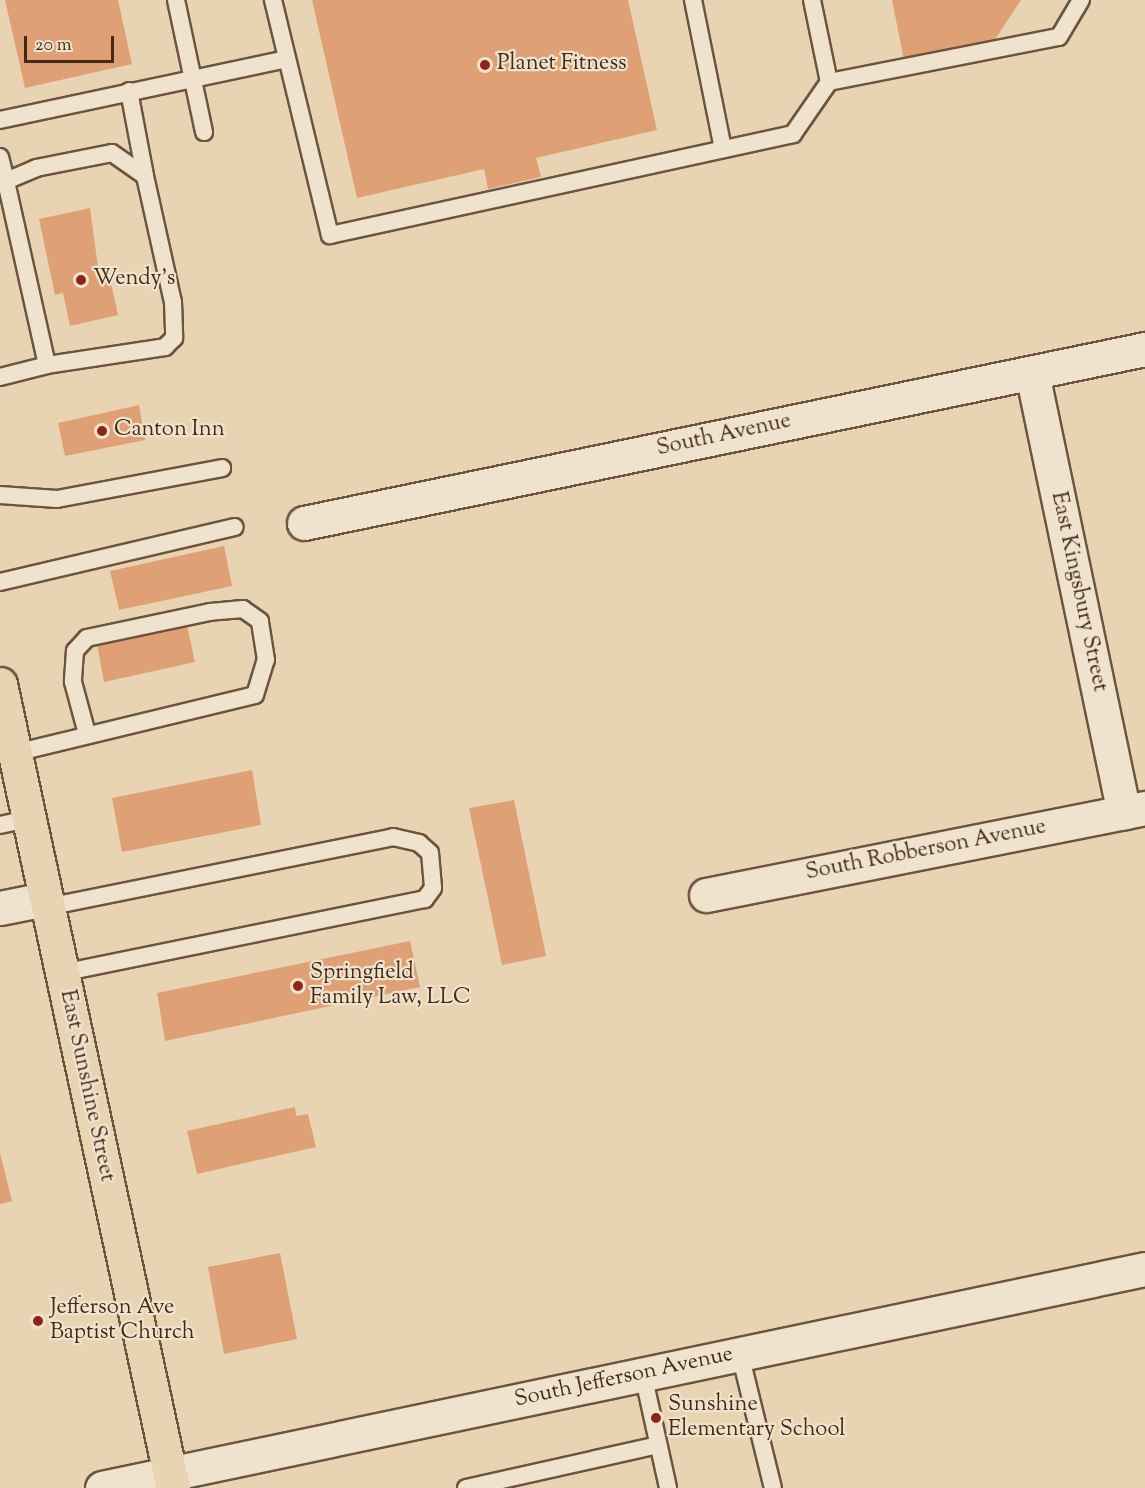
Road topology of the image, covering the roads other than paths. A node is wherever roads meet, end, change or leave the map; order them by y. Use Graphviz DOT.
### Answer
graph roads {
  1 [pos="176,0"];
  2 [pos="273,0"];
  3 [pos="693,0"];
  4 [pos="812,0"];
  5 [pos="1081,0"];
  6 [pos="287,59"];
  7 [pos="192,77"];
  8 [pos="829,82"];
  9 [pos="129,91"];
  10 [pos="0,120"];
  11 [pos="204,132"];
  12 [pos="723,149"];
  13 [pos="0,158"];
  14 [pos="144,176"];
  15 [pos="3,182"];
  16 [pos="1145,349"];
  17 [pos="47,365"];
  18 [pos="1032,372"];
  19 [pos="0,377"];
  20 [pos="222,468"];
  21 [pos="0,495"];
  22 [pos="304,523"];
  23 [pos="235,527"];
  24 [pos="0,582"];
  25 [pos="0,684"];
  26 [pos="87,734"];
  27 [pos="15,753"];
  28 [pos="1134,810"];
  29 [pos="14,822"];
  30 [pos="706,895"];
  31 [pos="46,903"];
  32 [pos="0,908"];
  33 [pos="61,974"];
  34 [pos="1145,1269"];
  35 [pos="740,1353"];
  36 [pos="643,1374"];
  37 [pos="658,1445"];
  38 [pos="171,1480"];
  39 [pos="102,1488"];
  40 [pos="466,1488"];
  41 [pos="668,1488"];
  42 [pos="773,1488"];
  1 -- 7 [label="lane"];
  2 -- 6 [label="lane"];
  3 -- 12 [label="lane"];
  4 -- 8 [label="lane"];
  5 -- 8 [label="lane"];
  6 -- 7 [label="lane"];
  6 -- 12 [label="lane"];
  7 -- 9 [label="lane"];
  7 -- 11 [label="lane"];
  8 -- 12 [label="lane"];
  9 -- 10 [label="lane"];
  9 -- 14 [label="lane"];
  13 -- 15 [label="lane"];
  14 -- 15 [label="lane"];
  14 -- 17 [label="lane"];
  15 -- 17 [label="lane"];
  16 -- 18 [label="street, South Avenue"];
  17 -- 19 [label="lane"];
  18 -- 22 [label="street, South Avenue"];
  18 -- 28 [label="street, East Kingsbury Street"];
  20 -- 21 [label="lane"];
  23 -- 24 [label="lane"];
  25 -- 27 [label="main road, East Sunshine Street"];
  26 -- 26 [label="lane"];
  26 -- 27 [label="lane"];
  27 -- 29 [label="main road, East Sunshine Street"];
  28 -- 30 [label="street, South Robberson Avenue"];
  29 -- 31 [label="main road, East Sunshine Street"];
  31 -- 32 [label="street"];
  31 -- 33 [label="main road, East Sunshine Street"];
  31 -- 33 [label="lane"];
  33 -- 38 [label="main road, East Sunshine Street"];
  34 -- 35 [label="street, South Jefferson Avenue"];
  35 -- 36 [label="street, South Jefferson Avenue"];
  35 -- 42 [label="lane"];
  36 -- 37 [label="lane"];
  36 -- 38 [label="street, South Jefferson Avenue"];
  37 -- 40 [label="lane"];
  37 -- 41 [label="lane"];
  38 -- 39 [label="street, South Jefferson Avenue"];
}
